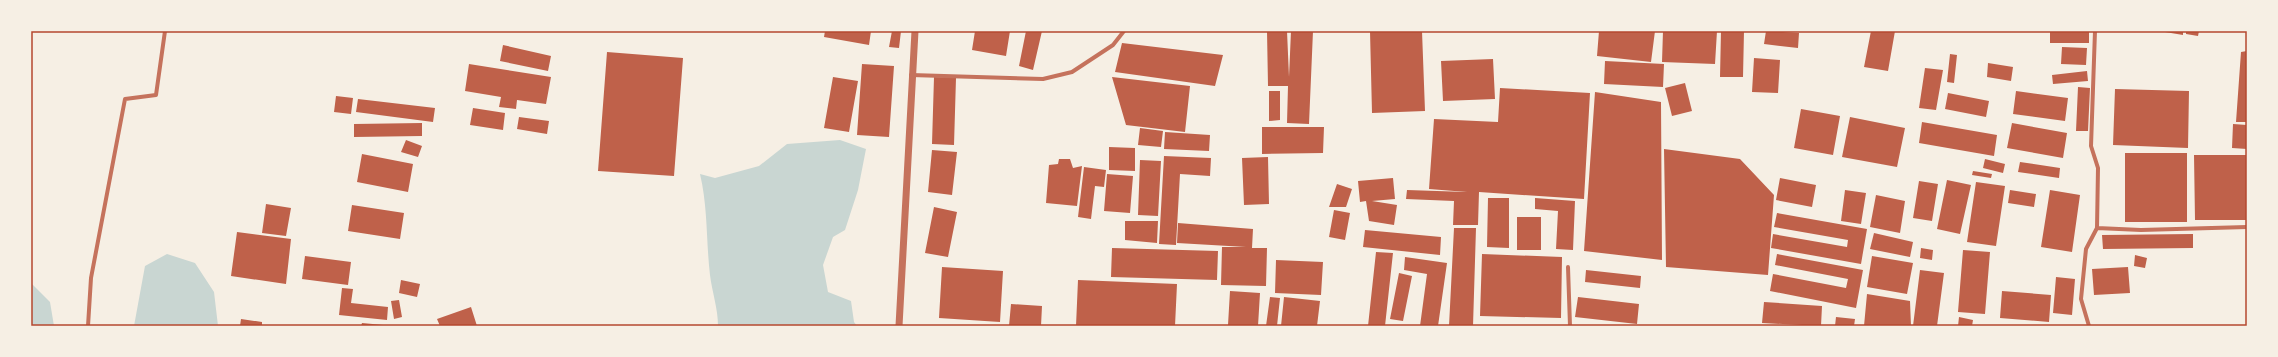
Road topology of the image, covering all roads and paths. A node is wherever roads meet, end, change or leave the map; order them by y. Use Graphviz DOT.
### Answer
graph roads {
  1 [pos="165,31"];
  2 [pos="915,31"];
  3 [pos="1124,31"];
  4 [pos="2095,31"];
  5 [pos="911,75"];
  6 [pos="2097,228"];
  7 [pos="2247,228"];
  8 [pos="1568,267"];
  9 [pos="88,326"];
  10 [pos="899,326"];
  11 [pos="1570,326"];
  12 [pos="2088,326"];
  1 -- 9 [label="street"];
  2 -- 5 [label="street"];
  3 -- 5 [label="street"];
  4 -- 6 [label="street"];
  5 -- 10 [label="street"];
  6 -- 7 [label="street"];
  6 -- 12 [label="street"];
  8 -- 11 [label="street"];
}
